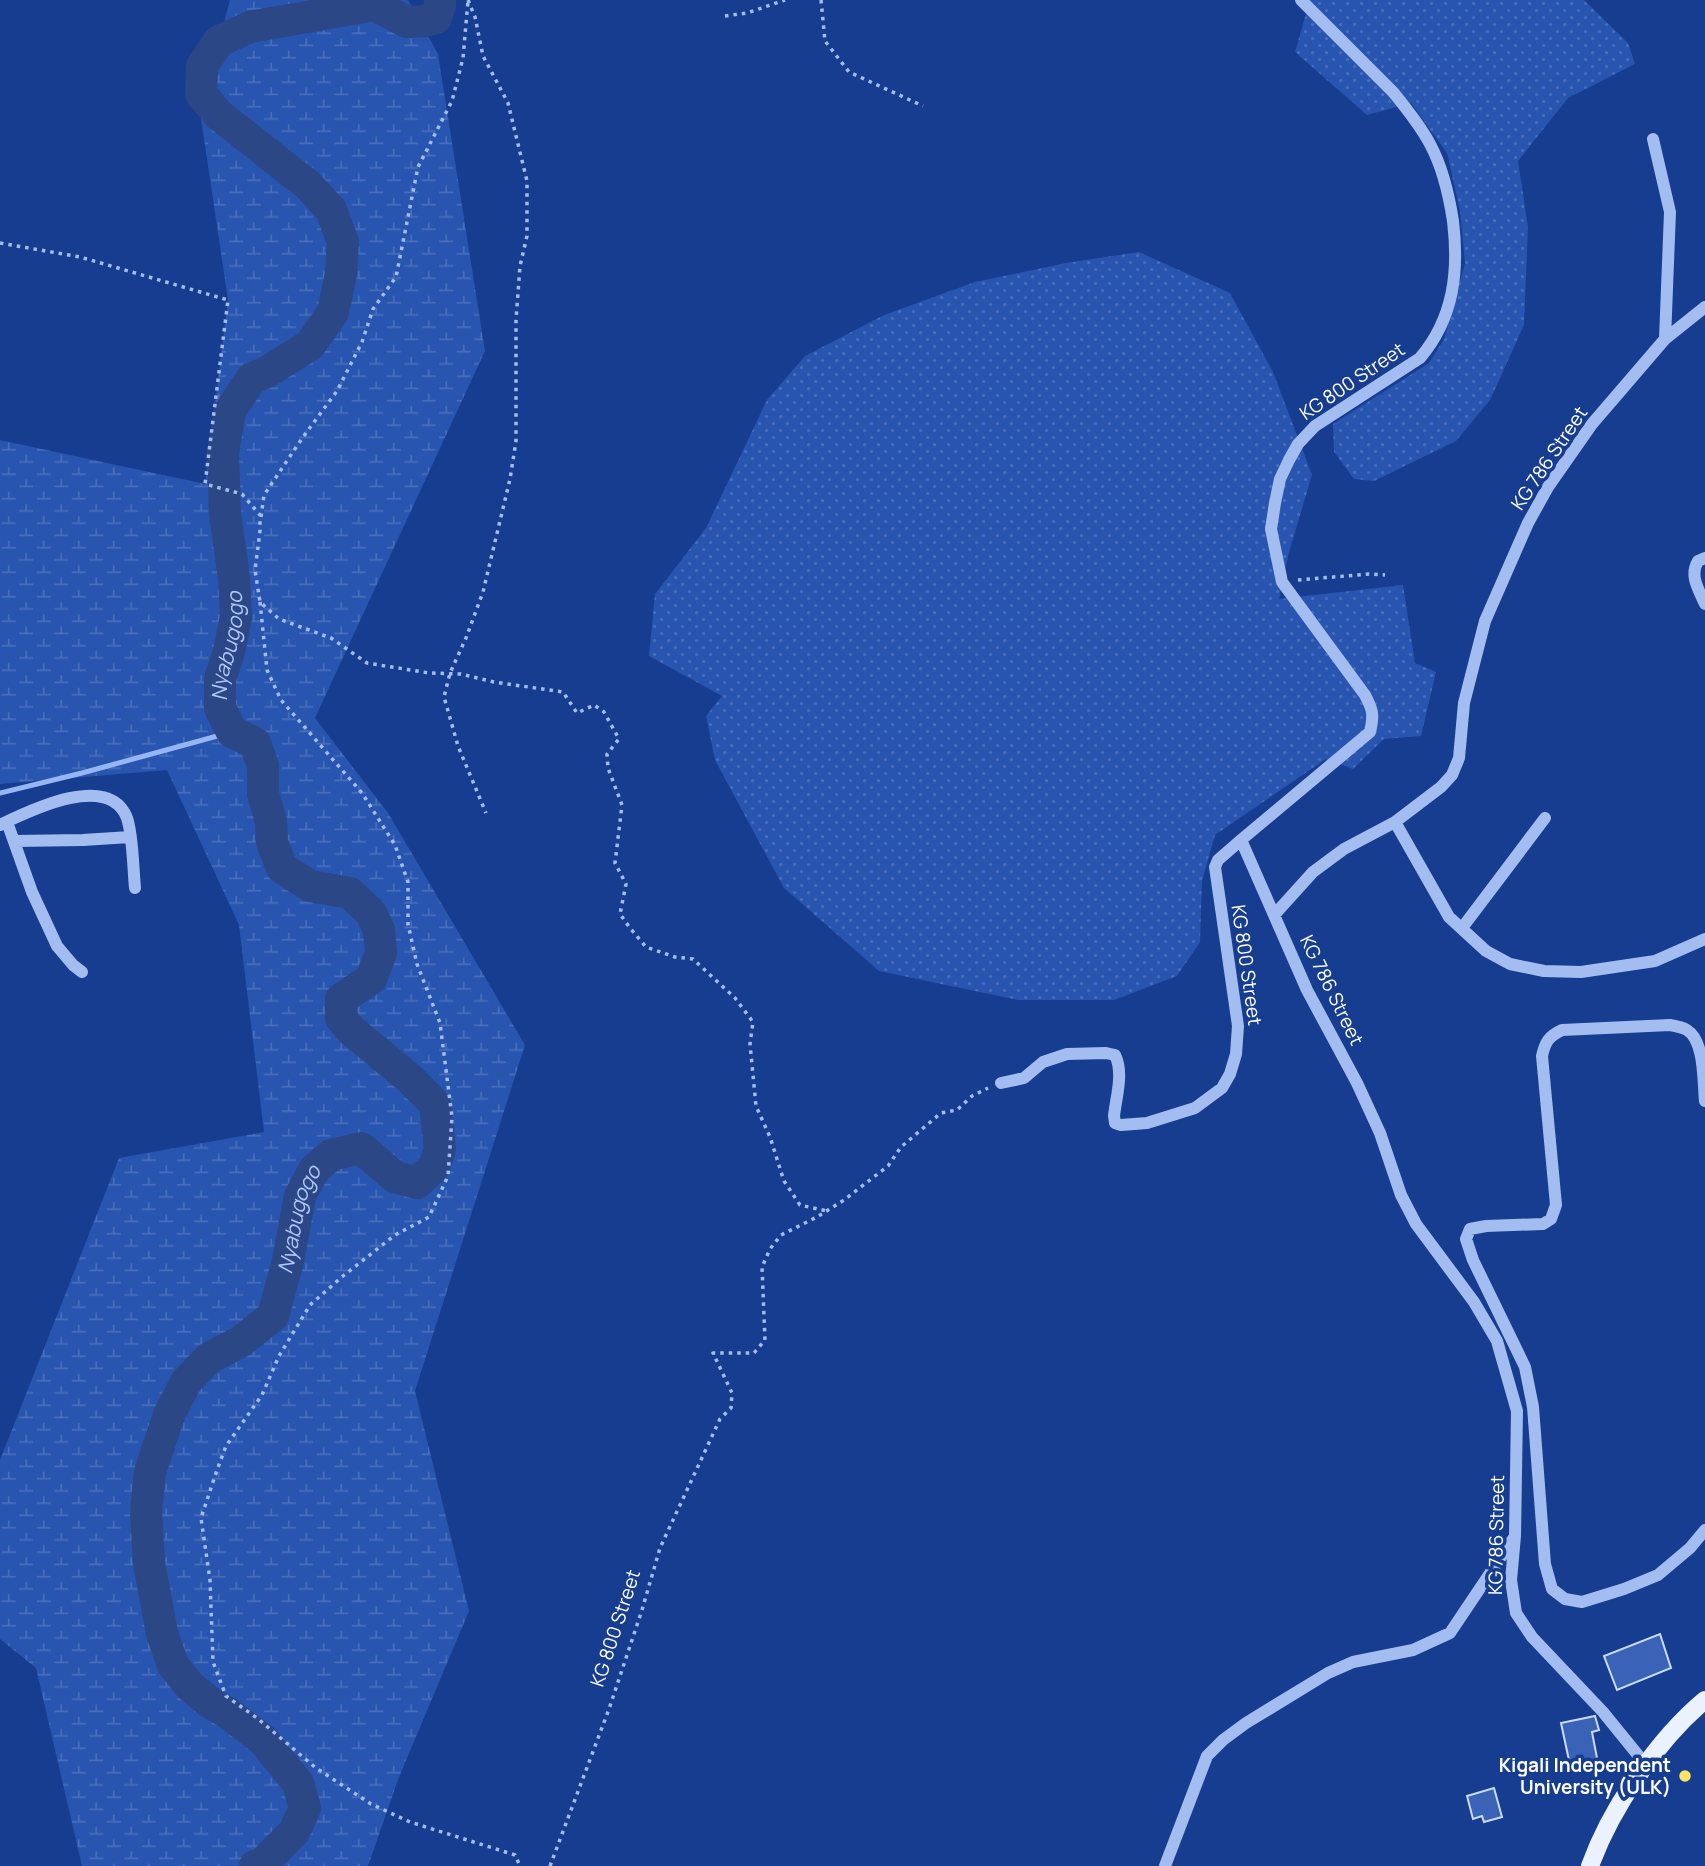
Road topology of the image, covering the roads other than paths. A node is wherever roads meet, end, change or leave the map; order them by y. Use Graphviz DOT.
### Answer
graph roads {
  1 [pos="1301,0"];
  2 [pos="1653,139"];
  3 [pos="1705,307"];
  4 [pos="1665,339"];
  5 [pos="1705,558"];
  6 [pos="1705,604"];
  7 [pos="1545,818"];
  8 [pos="1395,822"];
  9 [pos="3,823"];
  10 [pos="130,837"];
  11 [pos="1241,840"];
  12 [pos="14,841"];
  13 [pos="135,888"];
  14 [pos="1275,914"];
  15 [pos="1462,928"];
  16 [pos="1705,939"];
  17 [pos="82,972"];
  18 [pos="1001,1083"];
  19 [pos="1705,1101"];
  20 [pos="1705,1530"];
  21 [pos="1515,1535"];
  22 [pos="1705,1700"];
  23 [pos="1646,1765"];
  24 [pos="1165,1866"];
  25 [pos="1590,1866"];
  1 -- 11 [label="street, KG 800 Street"];
  2 -- 4 [label="street"];
  3 -- 4 [label="street, KG 786 Street"];
  4 -- 8 [label="street, KG 786 Street"];
  5 -- 6 [label="street"];
  7 -- 15 [label="street"];
  8 -- 14 [label="street, KG 786 Street"];
  8 -- 15 [label="street"];
  9 -- 10 [label="street"];
  9 -- 12 [label="street"];
  10 -- 12 [label="street"];
  10 -- 13 [label="street"];
  11 -- 14 [label="street, KG 800 Street"];
  11 -- 18 [label="street, KG 800 Street"];
  12 -- 17 [label="street"];
  14 -- 21 [label="street, KG 786 Street"];
  15 -- 16 [label="street"];
  19 -- 20 [label="street"];
  21 -- 23 [label="street, KG 786 Street"];
  21 -- 24 [label="street"];
  22 -- 23 [label="main road"];
  23 -- 25 [label="main road"];
}
